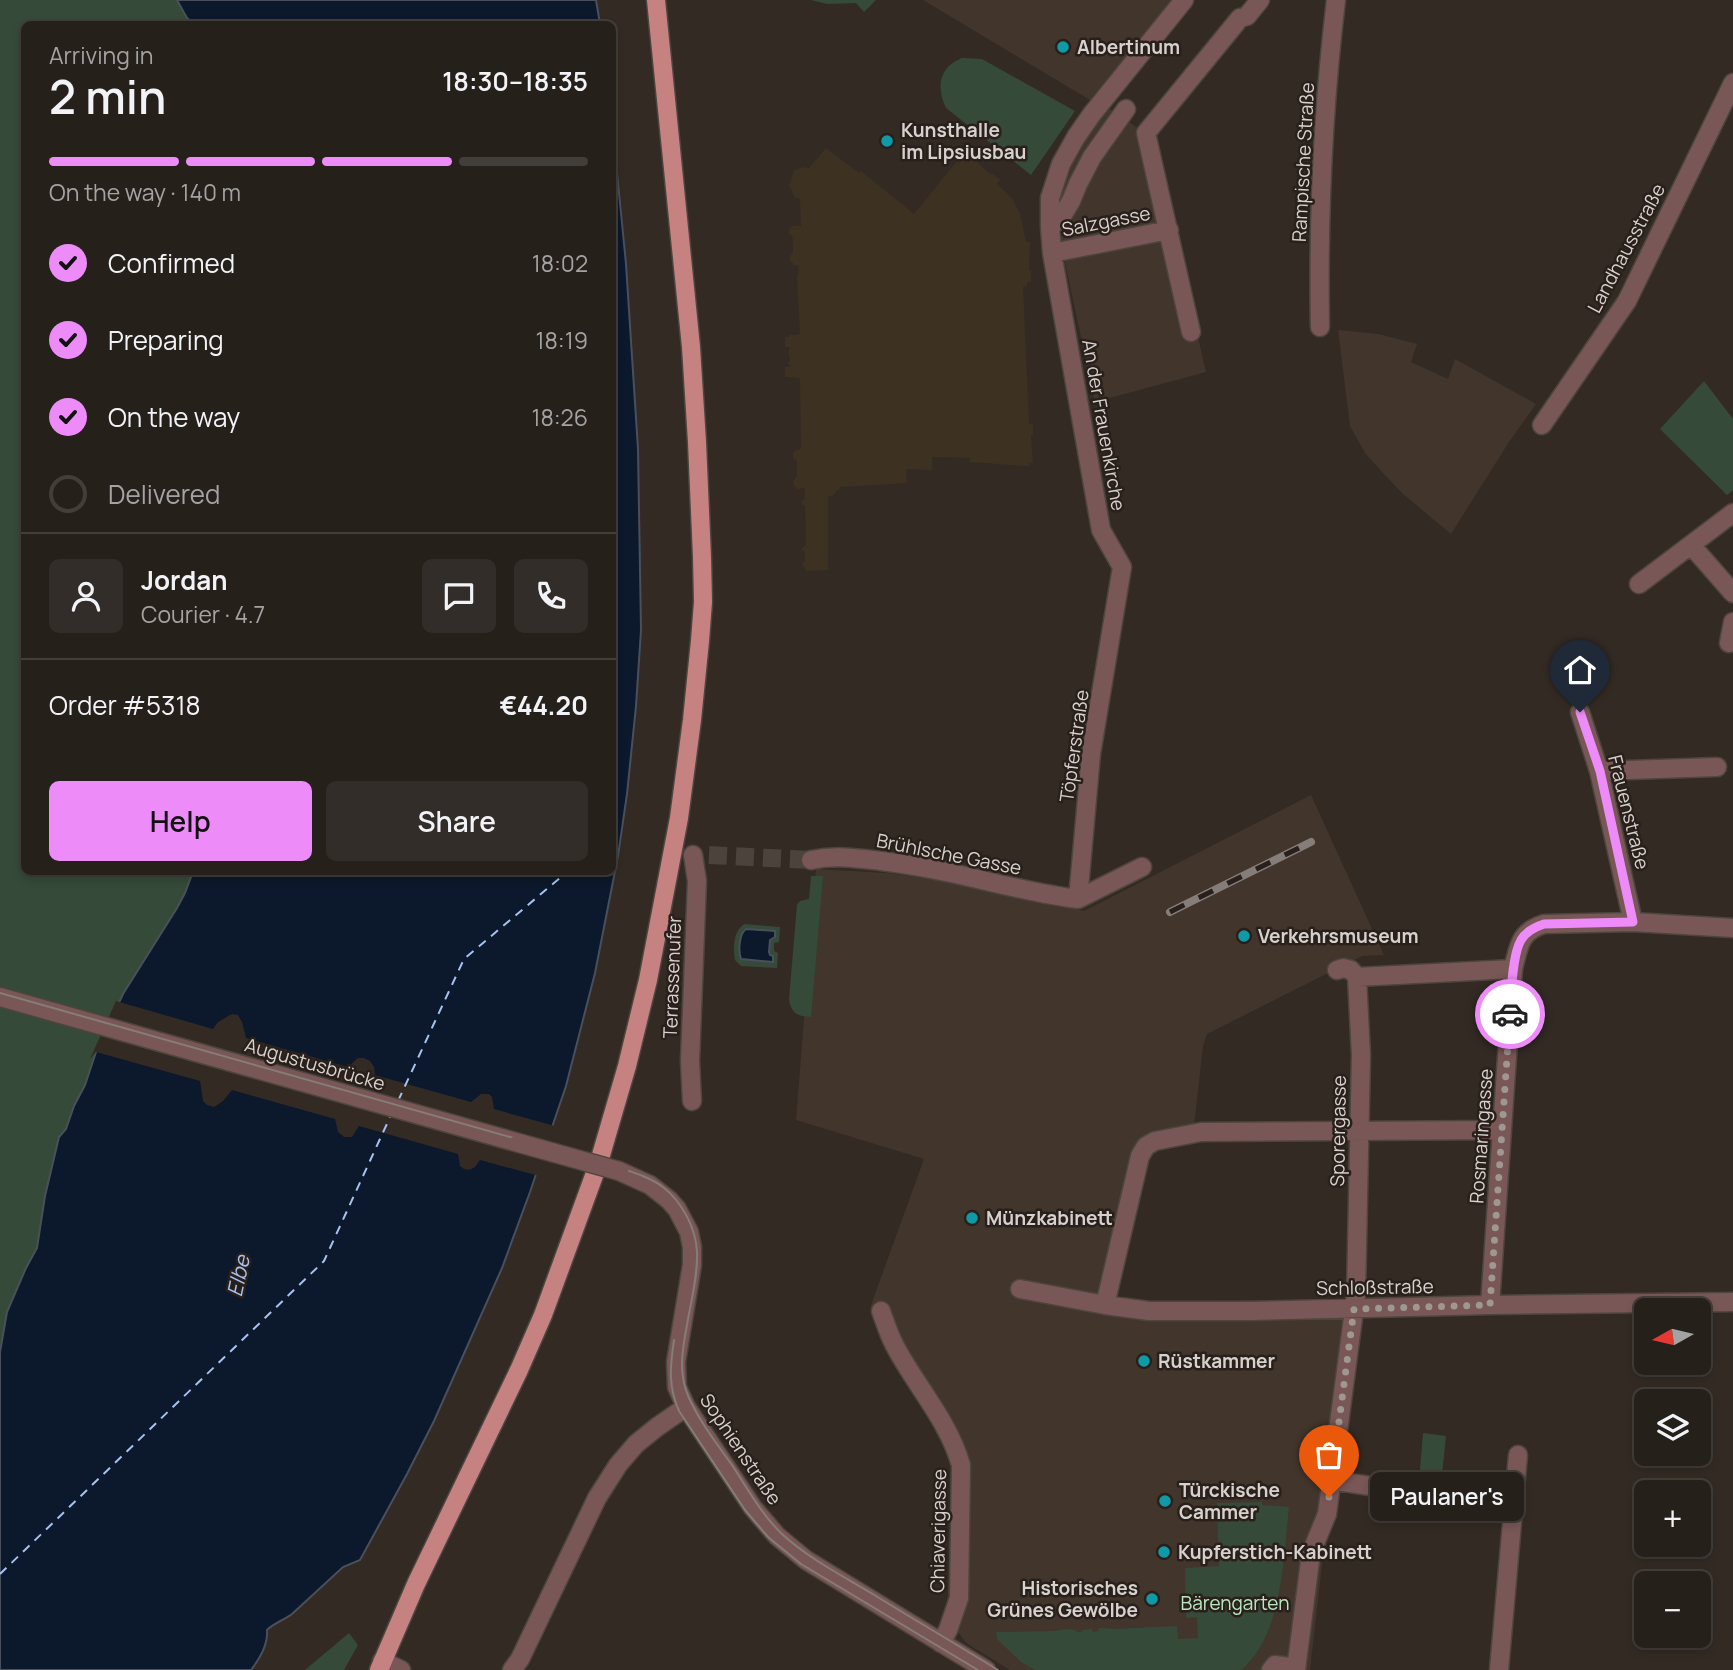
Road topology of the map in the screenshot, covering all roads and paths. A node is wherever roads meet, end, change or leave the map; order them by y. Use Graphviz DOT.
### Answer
graph roads {
  1 [pos="656,0"];
  2 [pos="1184,0"];
  3 [pos="1260,0"];
  4 [pos="1336,0"];
  5 [pos="1733,83"];
  6 [pos="1108,96"];
  7 [pos="1126,109"];
  8 [pos="1151,128"];
  9 [pos="1050,227"];
  10 [pos="1169,230"];
  11 [pos="1052,253"];
  12 [pos="1320,327"];
  13 [pos="1191,332"];
  14 [pos="1542,425"];
  15 [pos="1733,513"];
  16 [pos="1691,545"];
  17 [pos="1639,584"];
  18 [pos="1733,593"];
  19 [pos="1118,600"];
  20 [pos="1733,622"];
  21 [pos="1729,643"];
  22 [pos="1580,712"];
  23 [pos="1717,767"];
  24 [pos="1600,771"];
  25 [pos="673,855"];
  26 [pos="811,860"];
  27 [pos="1142,867"];
  28 [pos="1078,899"];
  29 [pos="1633,922"];
  30 [pos="1733,928"];
  31 [pos="1513,969"];
  32 [pos="1337,970"];
  33 [pos="1357,977"];
  34 [pos="0,997"];
  35 [pos="692,1101"];
  36 [pos="1359,1130"];
  37 [pos="1502,1130"];
  38 [pos="619,1171"];
  39 [pos="1020,1289"];
  40 [pos="1733,1303"];
  41 [pos="1105,1305"];
  42 [pos="1490,1305"];
  43 [pos="1354,1309"];
  44 [pos="881,1311"];
  45 [pos="686,1407"];
  46 [pos="1518,1455"];
  47 [pos="1331,1480"];
  48 [pos="1513,1508"];
  49 [pos="941,1643"];
  50 [pos="380,1666"];
  51 [pos="1296,1669"];
  52 [pos="401,1670"];
  53 [pos="512,1670"];
  54 [pos="986,1670"];
  55 [pos="1270,1670"];
  56 [pos="1499,1670"];
  1 -- 25 [label="main road"];
  2 -- 6 [label="street"];
  3 -- 8 [label="street"];
  4 -- 12 [label="street, Rampische Straße"];
  5 -- 14 [label="street, Landhausstraße"];
  6 -- 7 [label="street"];
  6 -- 9 [label="street, An der Frauenkirche"];
  7 -- 8 [label="street"];
  7 -- 9 [label="street"];
  8 -- 10 [label="street, Salzgasse"];
  9 -- 11 [label="street, An der Frauenkirche"];
  10 -- 11 [label="street, Salzgasse"];
  10 -- 13 [label="street, Salzgasse"];
  11 -- 19 [label="street, An der Frauenkirche"];
  15 -- 16 [label="street"];
  16 -- 17 [label="street"];
  16 -- 18 [label="street"];
  19 -- 28 [label="street, Töpferstraße"];
  20 -- 21 [label="street"];
  22 -- 24 [label="street, Frauenstraße"];
  23 -- 24 [label="street"];
  24 -- 29 [label="street, Frauenstraße"];
  25 -- 35 [label="street, Terrassenufer"];
  25 -- 50 [label="main road"];
  26 -- 28 [label="street, Brühlsche Gasse"];
  27 -- 28 [label="street"];
  29 -- 30 [label="street"];
  29 -- 31 [label="street, Rosmaringasse"];
  31 -- 33 [label="street"];
  31 -- 37 [label="street, Rosmaringasse"];
  32 -- 33 [label="street"];
  33 -- 36 [label="street, Sporergasse"];
  34 -- 38 [label="street, Augustusbrücke, bridge"];
  36 -- 37 [label="street"];
  36 -- 41 [label="street"];
  36 -- 43 [label="street, Sporergasse"];
  37 -- 42 [label="street, Rosmaringasse"];
  38 -- 45 [label="street, Sophienstraße"];
  39 -- 41 [label="street, Schloßstraße"];
  40 -- 42 [label="street, Schloßstraße"];
  41 -- 43 [label="street, Schloßstraße"];
  42 -- 43 [label="street, Schloßstraße"];
  43 -- 47 [label="street, Sporergasse"];
  44 -- 49 [label="street, Chiaverigasse"];
  45 -- 49 [label="street, Sophienstraße"];
  45 -- 53 [label="street"];
  46 -- 48 [label="street"];
  47 -- 48 [label="street"];
  47 -- 51 [label="street, Sporergasse"];
  48 -- 56 [label="street"];
  49 -- 54 [label="street, Sophienstraße"];
  50 -- 52 [label="street"];
  51 -- 55 [label="street"];
}
